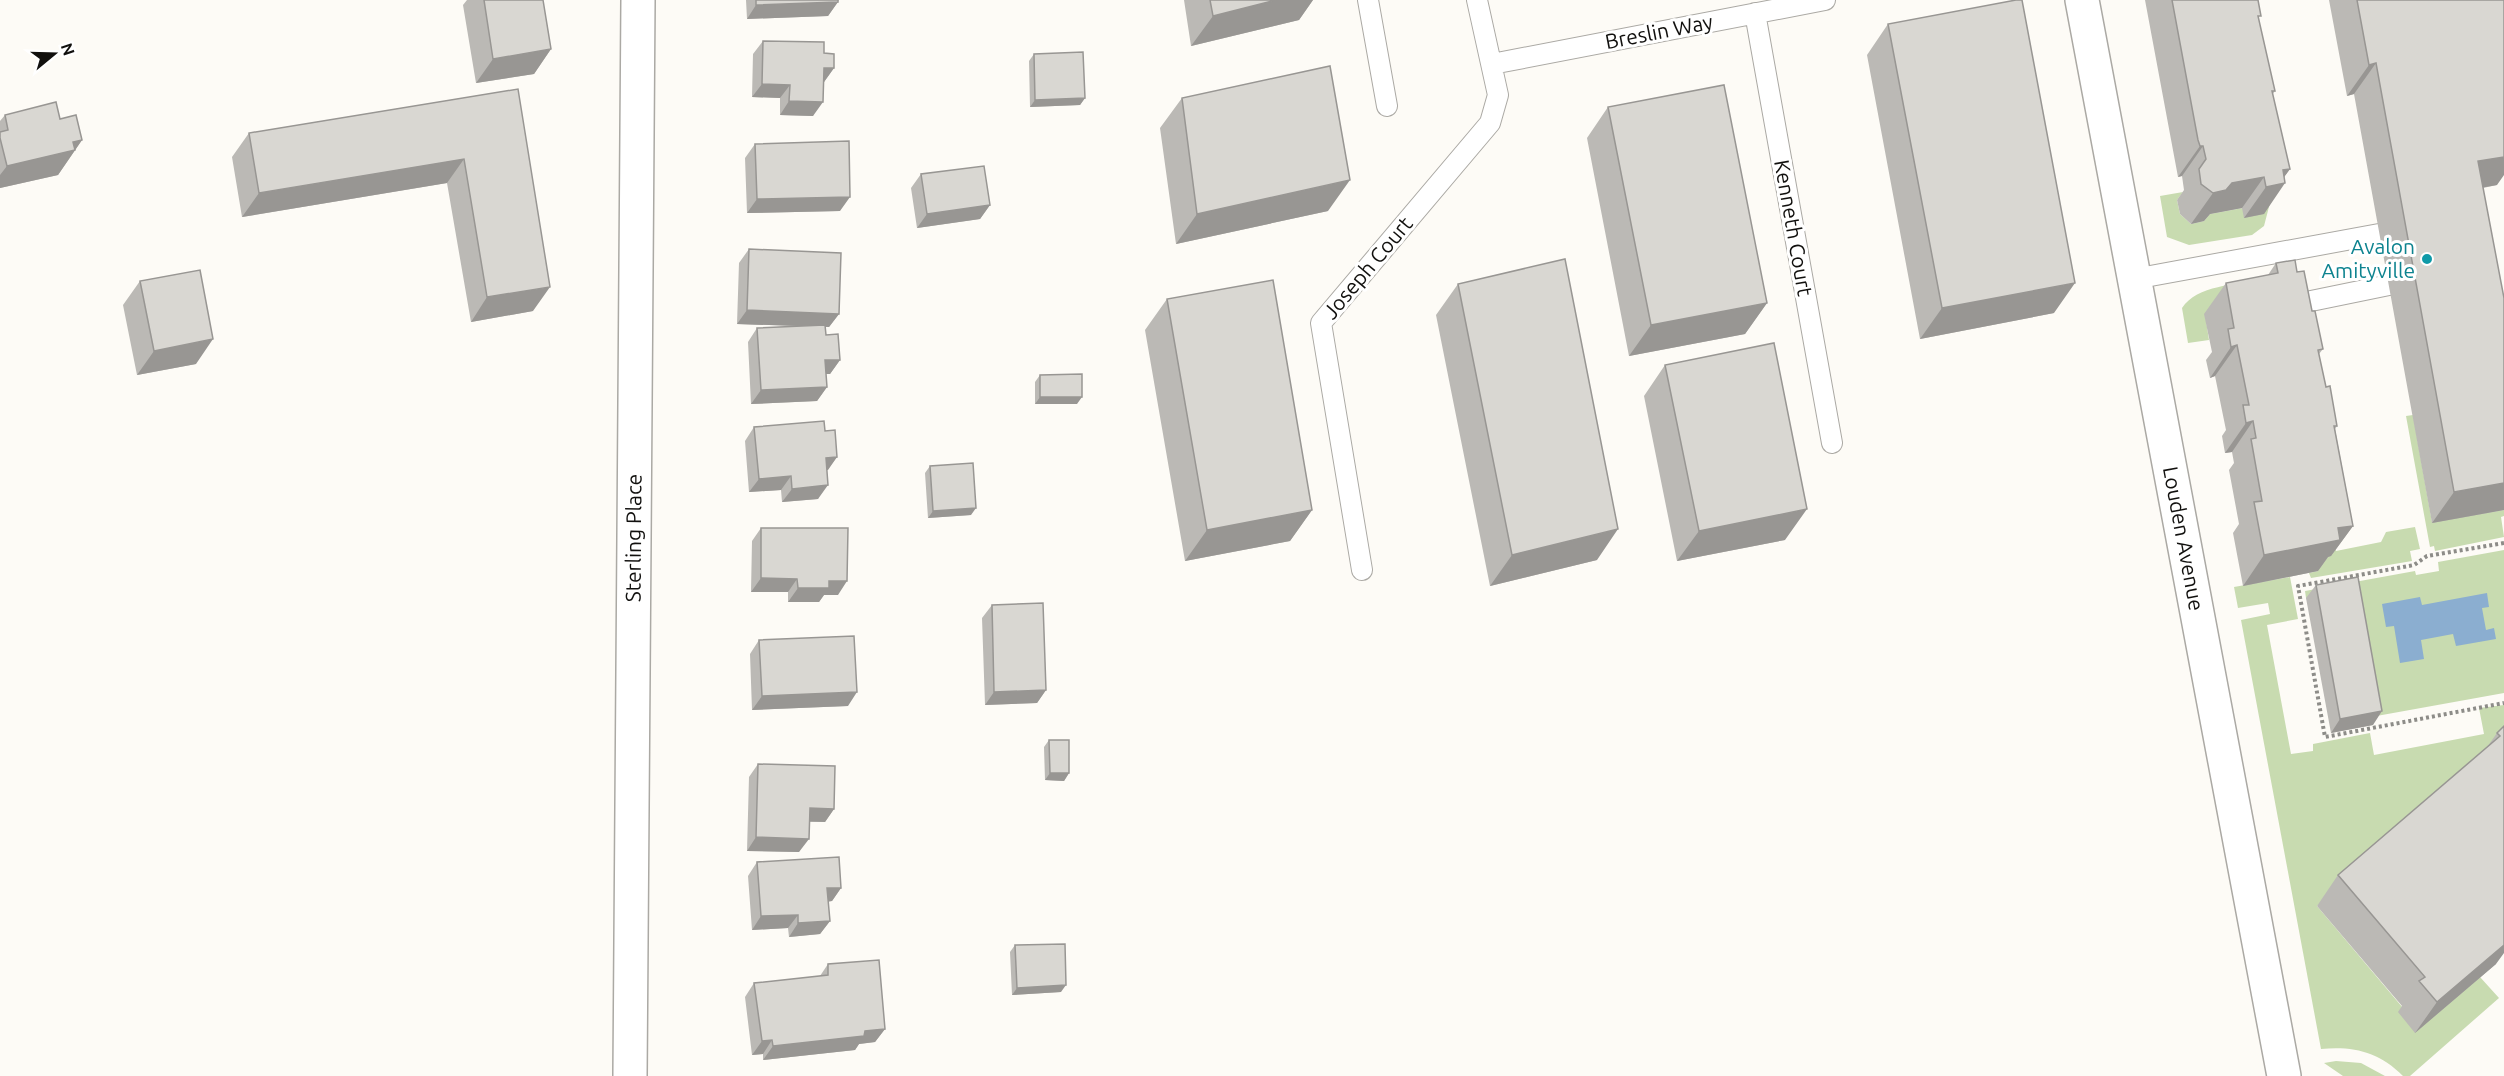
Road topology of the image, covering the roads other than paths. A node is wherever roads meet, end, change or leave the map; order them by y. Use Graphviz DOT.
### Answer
graph roads {
  1 [pos="638,0"];
  2 [pos="1368,0"];
  3 [pos="1477,0"];
  4 [pos="1826,0"];
  5 [pos="2082,0"];
  6 [pos="1755,13"];
  7 [pos="1492,64"];
  8 [pos="1388,106"];
  9 [pos="2379,234"];
  10 [pos="2134,279"];
  11 [pos="2389,285"];
  12 [pos="2311,301"];
  13 [pos="1832,443"];
  14 [pos="1362,570"];
  15 [pos="630,1076"];
  16 [pos="2284,1076"];
  1 -- 15 [label="street, Sterling Place"];
  2 -- 8 [label="lane"];
  3 -- 7 [label="lane, Joseph Court"];
  4 -- 6 [label="lane, Breslin Way"];
  5 -- 10 [label="street, Louden Avenue"];
  6 -- 7 [label="lane, Breslin Way"];
  6 -- 13 [label="lane, Kenneth Court"];
  7 -- 14 [label="lane, Joseph Court"];
  9 -- 10 [label="lane"];
  10 -- 16 [label="street, Louden Avenue"];
  11 -- 12 [label="lane"];
}
